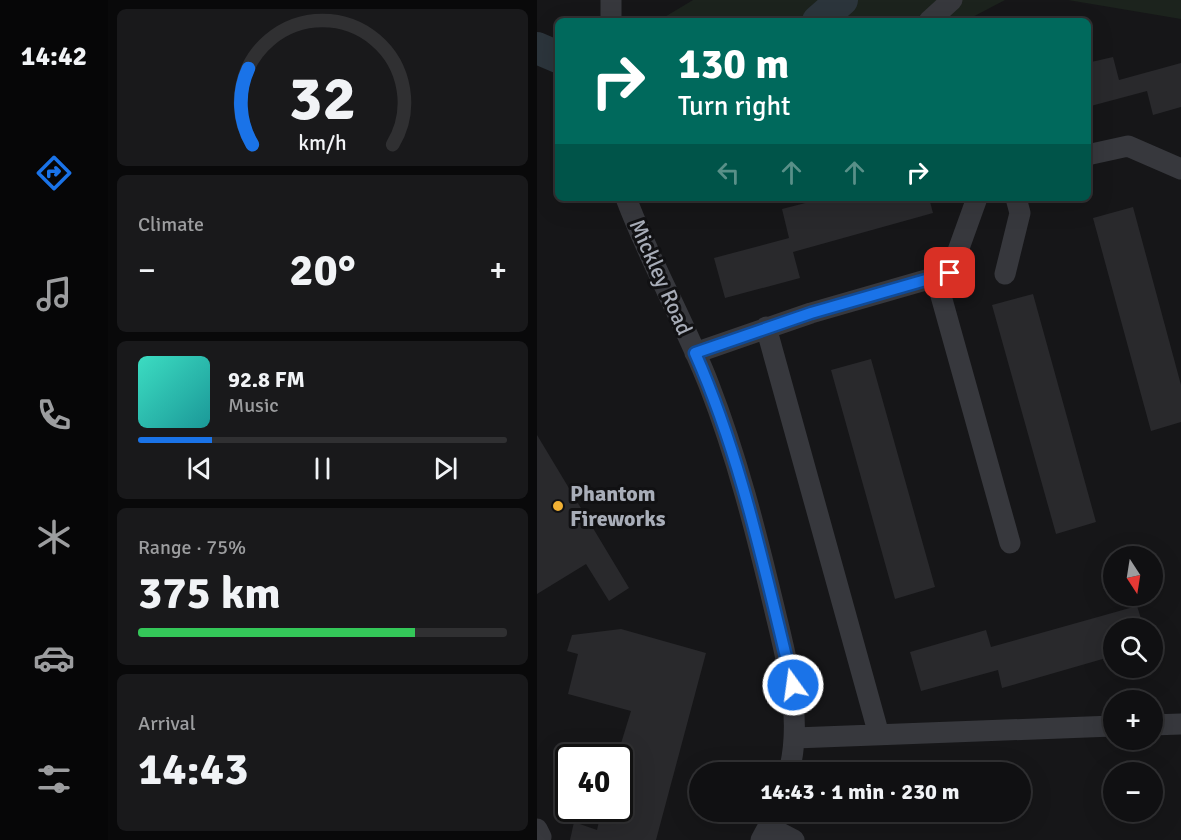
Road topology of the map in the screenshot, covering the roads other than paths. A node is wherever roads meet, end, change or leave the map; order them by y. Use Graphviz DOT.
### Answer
graph roads {
  1 [pos="952,0"];
  2 [pos="932,18"];
  3 [pos="1091,154"];
  4 [pos="1181,169"];
  5 [pos="627,201"];
  6 [pos="976,201"];
  7 [pos="1017,201"];
  8 [pos="1005,274"];
  9 [pos="936,278"];
  10 [pos="766,327"];
  11 [pos="695,353"];
  12 [pos="1010,543"];
  13 [pos="1181,724"];
  14 [pos="1163,725"];
  15 [pos="1103,726"];
  16 [pos="879,735"];
  17 [pos="795,738"];
  18 [pos="791,762"];
  19 [pos="768,826"];
  20 [pos="794,840"];
  1 -- 2 [label="street"];
  3 -- 4 [label="street"];
  5 -- 11 [label="street, Mickley Road"];
  6 -- 9 [label="street"];
  7 -- 8 [label="street"];
  9 -- 10 [label="street"];
  9 -- 12 [label="street"];
  10 -- 11 [label="street"];
  10 -- 16 [label="street"];
  11 -- 17 [label="street, Mickley Road"];
  13 -- 14 [label="street"];
  15 -- 16 [label="street"];
  16 -- 17 [label="street"];
  17 -- 18 [label="street, Mickley Road"];
  19 -- 20 [label="street"];
}
